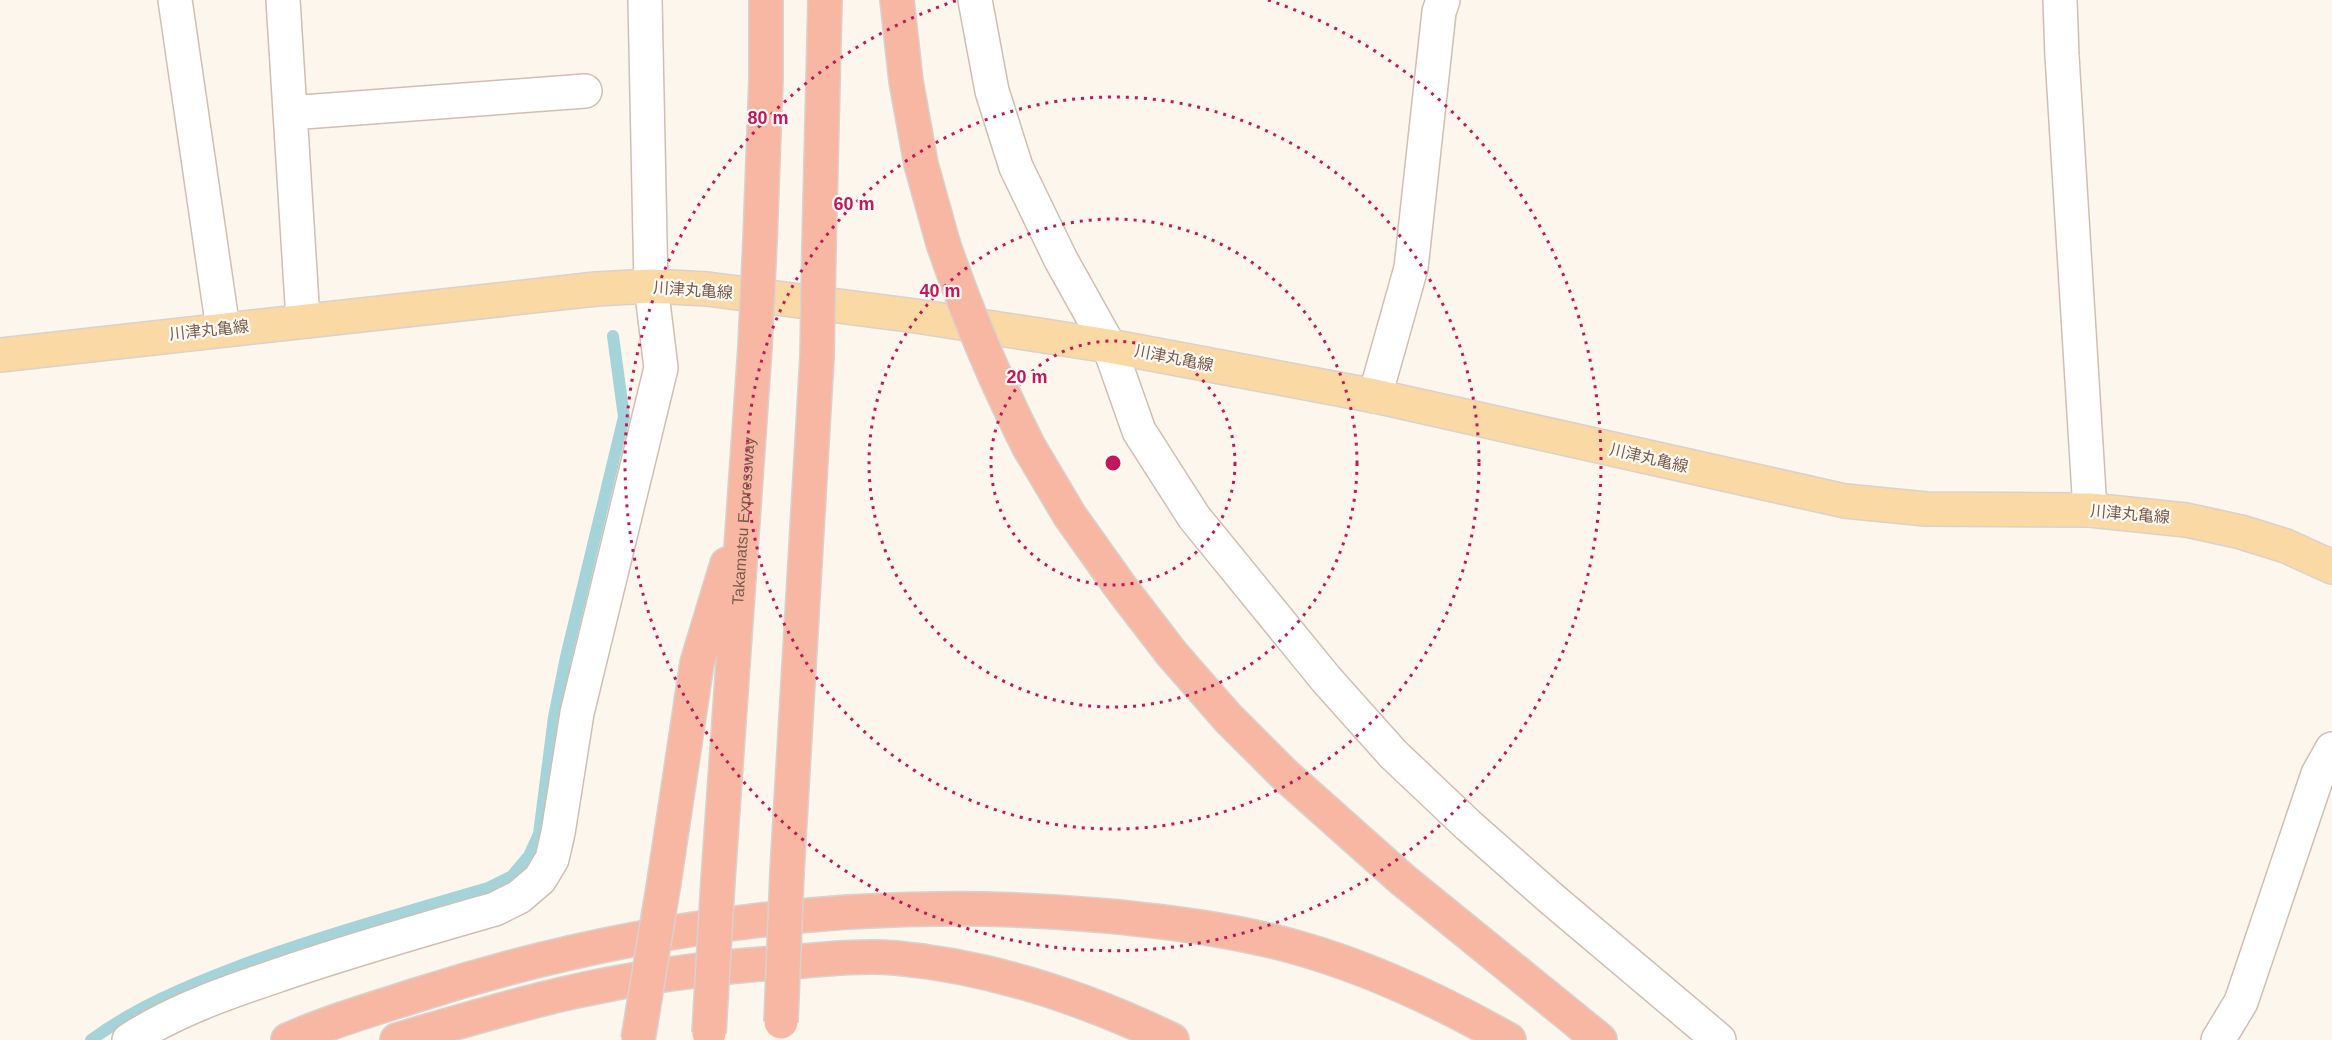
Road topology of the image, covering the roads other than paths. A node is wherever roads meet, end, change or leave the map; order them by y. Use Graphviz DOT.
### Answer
graph roads {
  1 [pos="175,0"];
  2 [pos="283,0"];
  3 [pos="645,0"];
  4 [pos="766,0"];
  5 [pos="825,0"];
  6 [pos="897,0"];
  7 [pos="975,0"];
  8 [pos="1443,0"];
  9 [pos="2060,0"];
  10 [pos="585,91"];
  11 [pos="290,113"];
  12 [pos="651,286"];
  13 [pos="303,320"];
  14 [pos="223,329"];
  15 [pos="1109,346"];
  16 [pos="0,355"];
  17 [pos="1375,396"];
  18 [pos="744,508"];
  19 [pos="2090,510"];
  20 [pos="2332,567"];
  21 [pos="2332,748"];
  22 [pos="780,1031"];
  23 [pos="708,1036"];
  24 [pos="129,1040"];
  25 [pos="288,1040"];
  26 [pos="397,1040"];
  27 [pos="638,1040"];
  28 [pos="1172,1040"];
  29 [pos="1509,1040"];
  30 [pos="1600,1040"];
  31 [pos="1719,1040"];
  32 [pos="2218,1040"];
  1 -- 14 [label="street"];
  2 -- 11 [label="street"];
  3 -- 12 [label="street"];
  4 -- 18 [label="highway, Takamatsu Expressway, bridge"];
  5 -- 22 [label="highway, bridge"];
  6 -- 30 [label="highway, bridge"];
  7 -- 15 [label="street"];
  8 -- 17 [label="street"];
  9 -- 19 [label="street"];
  10 -- 11 [label="street"];
  11 -- 13 [label="street"];
  12 -- 13 [label="main road, 川津丸亀線"];
  12 -- 15 [label="main road, 川津丸亀線"];
  12 -- 24 [label="street"];
  13 -- 14 [label="main road, 川津丸亀線"];
  14 -- 16 [label="main road, 川津丸亀線"];
  15 -- 17 [label="main road, 川津丸亀線"];
  15 -- 31 [label="street"];
  17 -- 19 [label="main road, 川津丸亀線"];
  18 -- 23 [label="highway, Takamatsu Expressway, bridge"];
  18 -- 27 [label="highway, bridge"];
  19 -- 20 [label="main road, 川津丸亀線"];
  21 -- 32 [label="street"];
  25 -- 29 [label="highway"];
  26 -- 28 [label="highway"];
}
